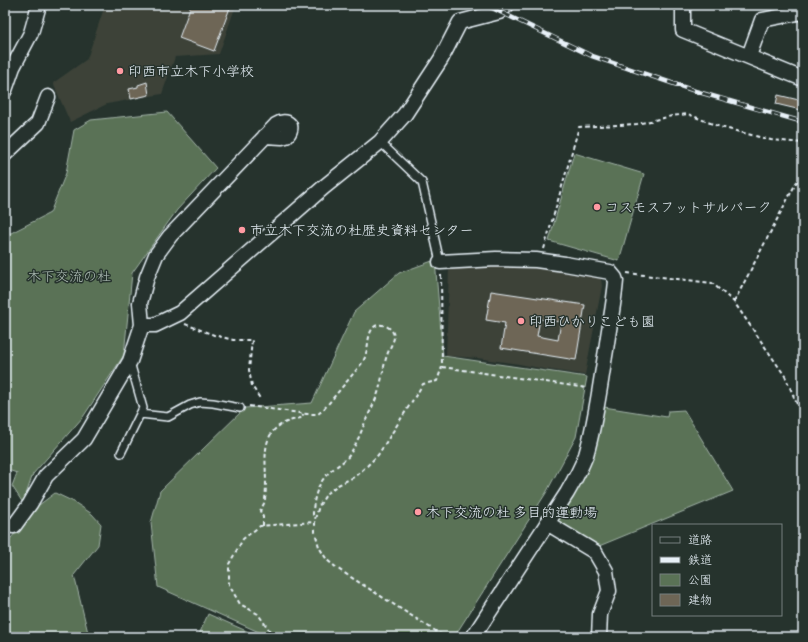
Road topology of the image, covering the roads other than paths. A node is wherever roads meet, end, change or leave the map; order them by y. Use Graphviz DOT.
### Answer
graph roads {
  1 [pos="38,5"];
  2 [pos="507,5"];
  3 [pos="683,5"];
  4 [pos="803,12"];
  5 [pos="749,56"];
  6 [pos="803,79"];
  7 [pos="5,90"];
  8 [pos="48,97"];
  9 [pos="265,136"];
  10 [pos="380,142"];
  11 [pos="5,154"];
  12 [pos="440,262"];
  13 [pos="142,325"];
  14 [pos="130,361"];
  15 [pos="240,408"];
  16 [pos="140,414"];
  17 [pos="121,453"];
  18 [pos="548,523"];
  19 [pos="5,525"];
  20 [pos="473,637"];
  21 [pos="599,637"];
  1 -- 7 [label="street"];
  2 -- 10 [label="street"];
  3 -- 5 [label="street"];
  4 -- 5 [label="street"];
  5 -- 6 [label="street"];
  8 -- 11 [label="street"];
  9 -- 13 [label="street"];
  10 -- 12 [label="lane"];
  10 -- 13 [label="street"];
  12 -- 18 [label="street"];
  13 -- 14 [label="street"];
  14 -- 16 [label="lane"];
  14 -- 19 [label="street"];
  15 -- 16 [label="lane"];
  16 -- 17 [label="lane"];
  18 -- 20 [label="street"];
  18 -- 21 [label="street"];
}
